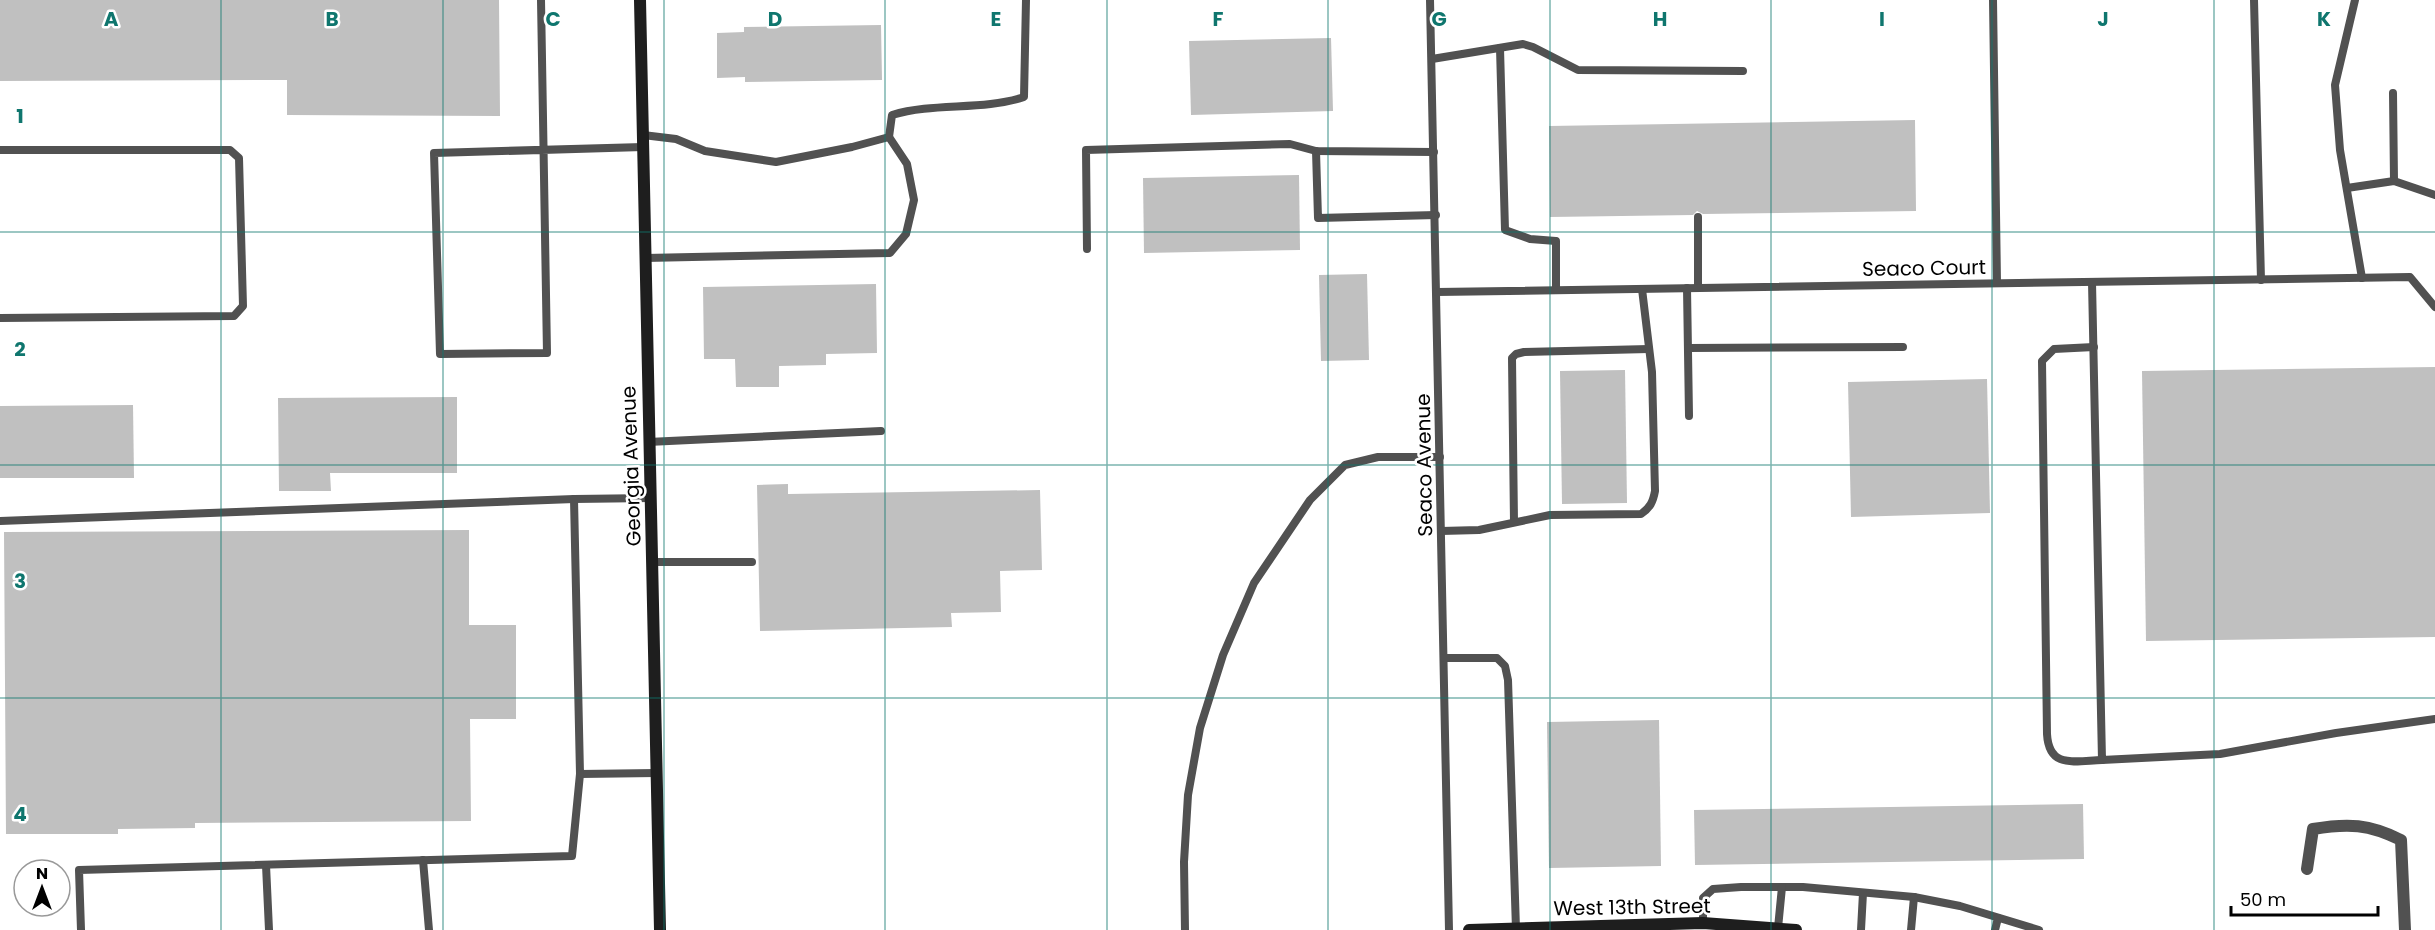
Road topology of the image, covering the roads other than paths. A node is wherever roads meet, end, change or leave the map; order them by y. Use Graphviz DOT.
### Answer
graph roads {
  1 [pos="541,0"];
  2 [pos="640,0"];
  3 [pos="1026,0"];
  4 [pos="1430,0"];
  5 [pos="1993,0"];
  6 [pos="2254,0"];
  7 [pos="2355,0"];
  8 [pos="1500,48"];
  9 [pos="1432,59"];
  10 [pos="1743,71"];
  11 [pos="2393,93"];
  12 [pos="889,137"];
  13 [pos="643,141"];
  14 [pos="0,150"];
  15 [pos="544,150"];
  16 [pos="1316,151"];
  17 [pos="1434,152"];
  18 [pos="2394,181"];
  19 [pos="2347,188"];
  20 [pos="2435,195"];
  21 [pos="1436,215"];
  22 [pos="1698,217"];
  23 [pos="1087,249"];
  24 [pos="645,258"];
  25 [pos="2362,278"];
  26 [pos="2261,280"];
  27 [pos="2092,282"];
  28 [pos="1997,284"];
  29 [pos="1687,288"];
  30 [pos="1698,288"];
  31 [pos="1642,289"];
  32 [pos="1556,290"];
  33 [pos="1437,292"];
  34 [pos="2435,307"];
  35 [pos="0,318"];
  36 [pos="1903,347"];
  37 [pos="2094,347"];
  38 [pos="1688,348"];
  39 [pos="1649,349"];
  40 [pos="1689,416"];
  41 [pos="881,431"];
  42 [pos="648,442"];
  43 [pos="1440,457"];
  44 [pos="651,498"];
  45 [pos="574,499"];
  46 [pos="0,521"];
  47 [pos="1514,522"];
  48 [pos="1442,531"];
  49 [pos="653,562"];
  50 [pos="752,562"];
  51 [pos="1444,658"];
  52 [pos="2435,719"];
  53 [pos="2102,760"];
  54 [pos="656,773"];
  55 [pos="580,774"];
  56 [pos="423,860"];
  57 [pos="266,865"];
  58 [pos="2307,869"];
  59 [pos="1782,887"];
  60 [pos="1863,893"];
  61 [pos="1914,897"];
  62 [pos="1998,918"];
  63 [pos="1703,923"];
  64 [pos="1779,928"];
  65 [pos="1516,929"];
  66 [pos="81,930"];
  67 [pos="268,930"];
  68 [pos="429,930"];
  69 [pos="660,930"];
  70 [pos="1185,930"];
  71 [pos="1449,930"];
  72 [pos="1469,930"];
  73 [pos="1796,930"];
  74 [pos="1861,930"];
  75 [pos="1911,930"];
  76 [pos="1995,930"];
  77 [pos="2039,930"];
  78 [pos="2405,930"];
  1 -- 15 [label="lane"];
  2 -- 13 [label="street, Georgia Avenue"];
  3 -- 12 [label="lane"];
  4 -- 9 [label="lane, Seaco Avenue"];
  5 -- 28 [label="lane"];
  6 -- 26 [label="lane"];
  7 -- 19 [label="lane"];
  8 -- 9 [label="lane"];
  8 -- 10 [label="lane"];
  8 -- 32 [label="lane"];
  9 -- 17 [label="lane, Seaco Avenue"];
  11 -- 18 [label="lane"];
  12 -- 13 [label="lane"];
  12 -- 24 [label="lane"];
  13 -- 15 [label="lane"];
  13 -- 24 [label="street, Georgia Avenue"];
  14 -- 35 [label="lane"];
  15 -- 15 [label="lane"];
  16 -- 17 [label="lane"];
  16 -- 21 [label="lane"];
  16 -- 23 [label="lane"];
  17 -- 21 [label="lane, Seaco Avenue"];
  18 -- 19 [label="lane"];
  18 -- 20 [label="lane"];
  19 -- 25 [label="lane"];
  21 -- 33 [label="lane, Seaco Avenue"];
  22 -- 30 [label="lane"];
  24 -- 42 [label="street, Georgia Avenue"];
  25 -- 26 [label="lane, Seaco Court"];
  25 -- 34 [label="lane, Seaco Court"];
  26 -- 27 [label="lane, Seaco Court"];
  27 -- 28 [label="lane, Seaco Court"];
  27 -- 37 [label="lane"];
  28 -- 30 [label="lane, Seaco Court"];
  29 -- 30 [label="lane, Seaco Court"];
  29 -- 31 [label="lane, Seaco Court"];
  29 -- 38 [label="lane"];
  31 -- 32 [label="lane, Seaco Court"];
  31 -- 39 [label="lane"];
  32 -- 33 [label="lane, Seaco Court"];
  33 -- 43 [label="lane, Seaco Avenue"];
  36 -- 38 [label="lane"];
  37 -- 53 [label="lane"];
  37 -- 53 [label="lane"];
  38 -- 40 [label="lane"];
  39 -- 47 [label="lane"];
  39 -- 47 [label="lane"];
  41 -- 42 [label="lane"];
  42 -- 44 [label="street, Georgia Avenue"];
  43 -- 48 [label="lane, Seaco Avenue"];
  43 -- 70 [label="lane"];
  44 -- 45 [label="lane"];
  44 -- 49 [label="street, Georgia Avenue"];
  45 -- 46 [label="lane"];
  45 -- 55 [label="lane"];
  47 -- 48 [label="lane"];
  48 -- 51 [label="lane, Seaco Avenue"];
  49 -- 50 [label="lane"];
  49 -- 54 [label="street, Georgia Avenue"];
  51 -- 65 [label="lane"];
  51 -- 71 [label="lane, Seaco Avenue"];
  52 -- 53 [label="lane"];
  54 -- 55 [label="lane"];
  54 -- 69 [label="street, Georgia Avenue"];
  55 -- 56 [label="lane"];
  56 -- 57 [label="lane"];
  56 -- 68 [label="lane"];
  57 -- 66 [label="lane"];
  57 -- 67 [label="lane"];
  58 -- 78 [label="street"];
  59 -- 60 [label="lane"];
  59 -- 63 [label="lane"];
  59 -- 64 [label="lane"];
  60 -- 61 [label="lane"];
  60 -- 74 [label="lane"];
  61 -- 62 [label="lane"];
  61 -- 75 [label="lane"];
  62 -- 76 [label="lane"];
  62 -- 77 [label="lane"];
  63 -- 64 [label="street, West 13th Street"];
  63 -- 65 [label="street, West 13th Street"];
  64 -- 73 [label="street, West 13th Street"];
  65 -- 72 [label="street, West 13th Street"];
}
